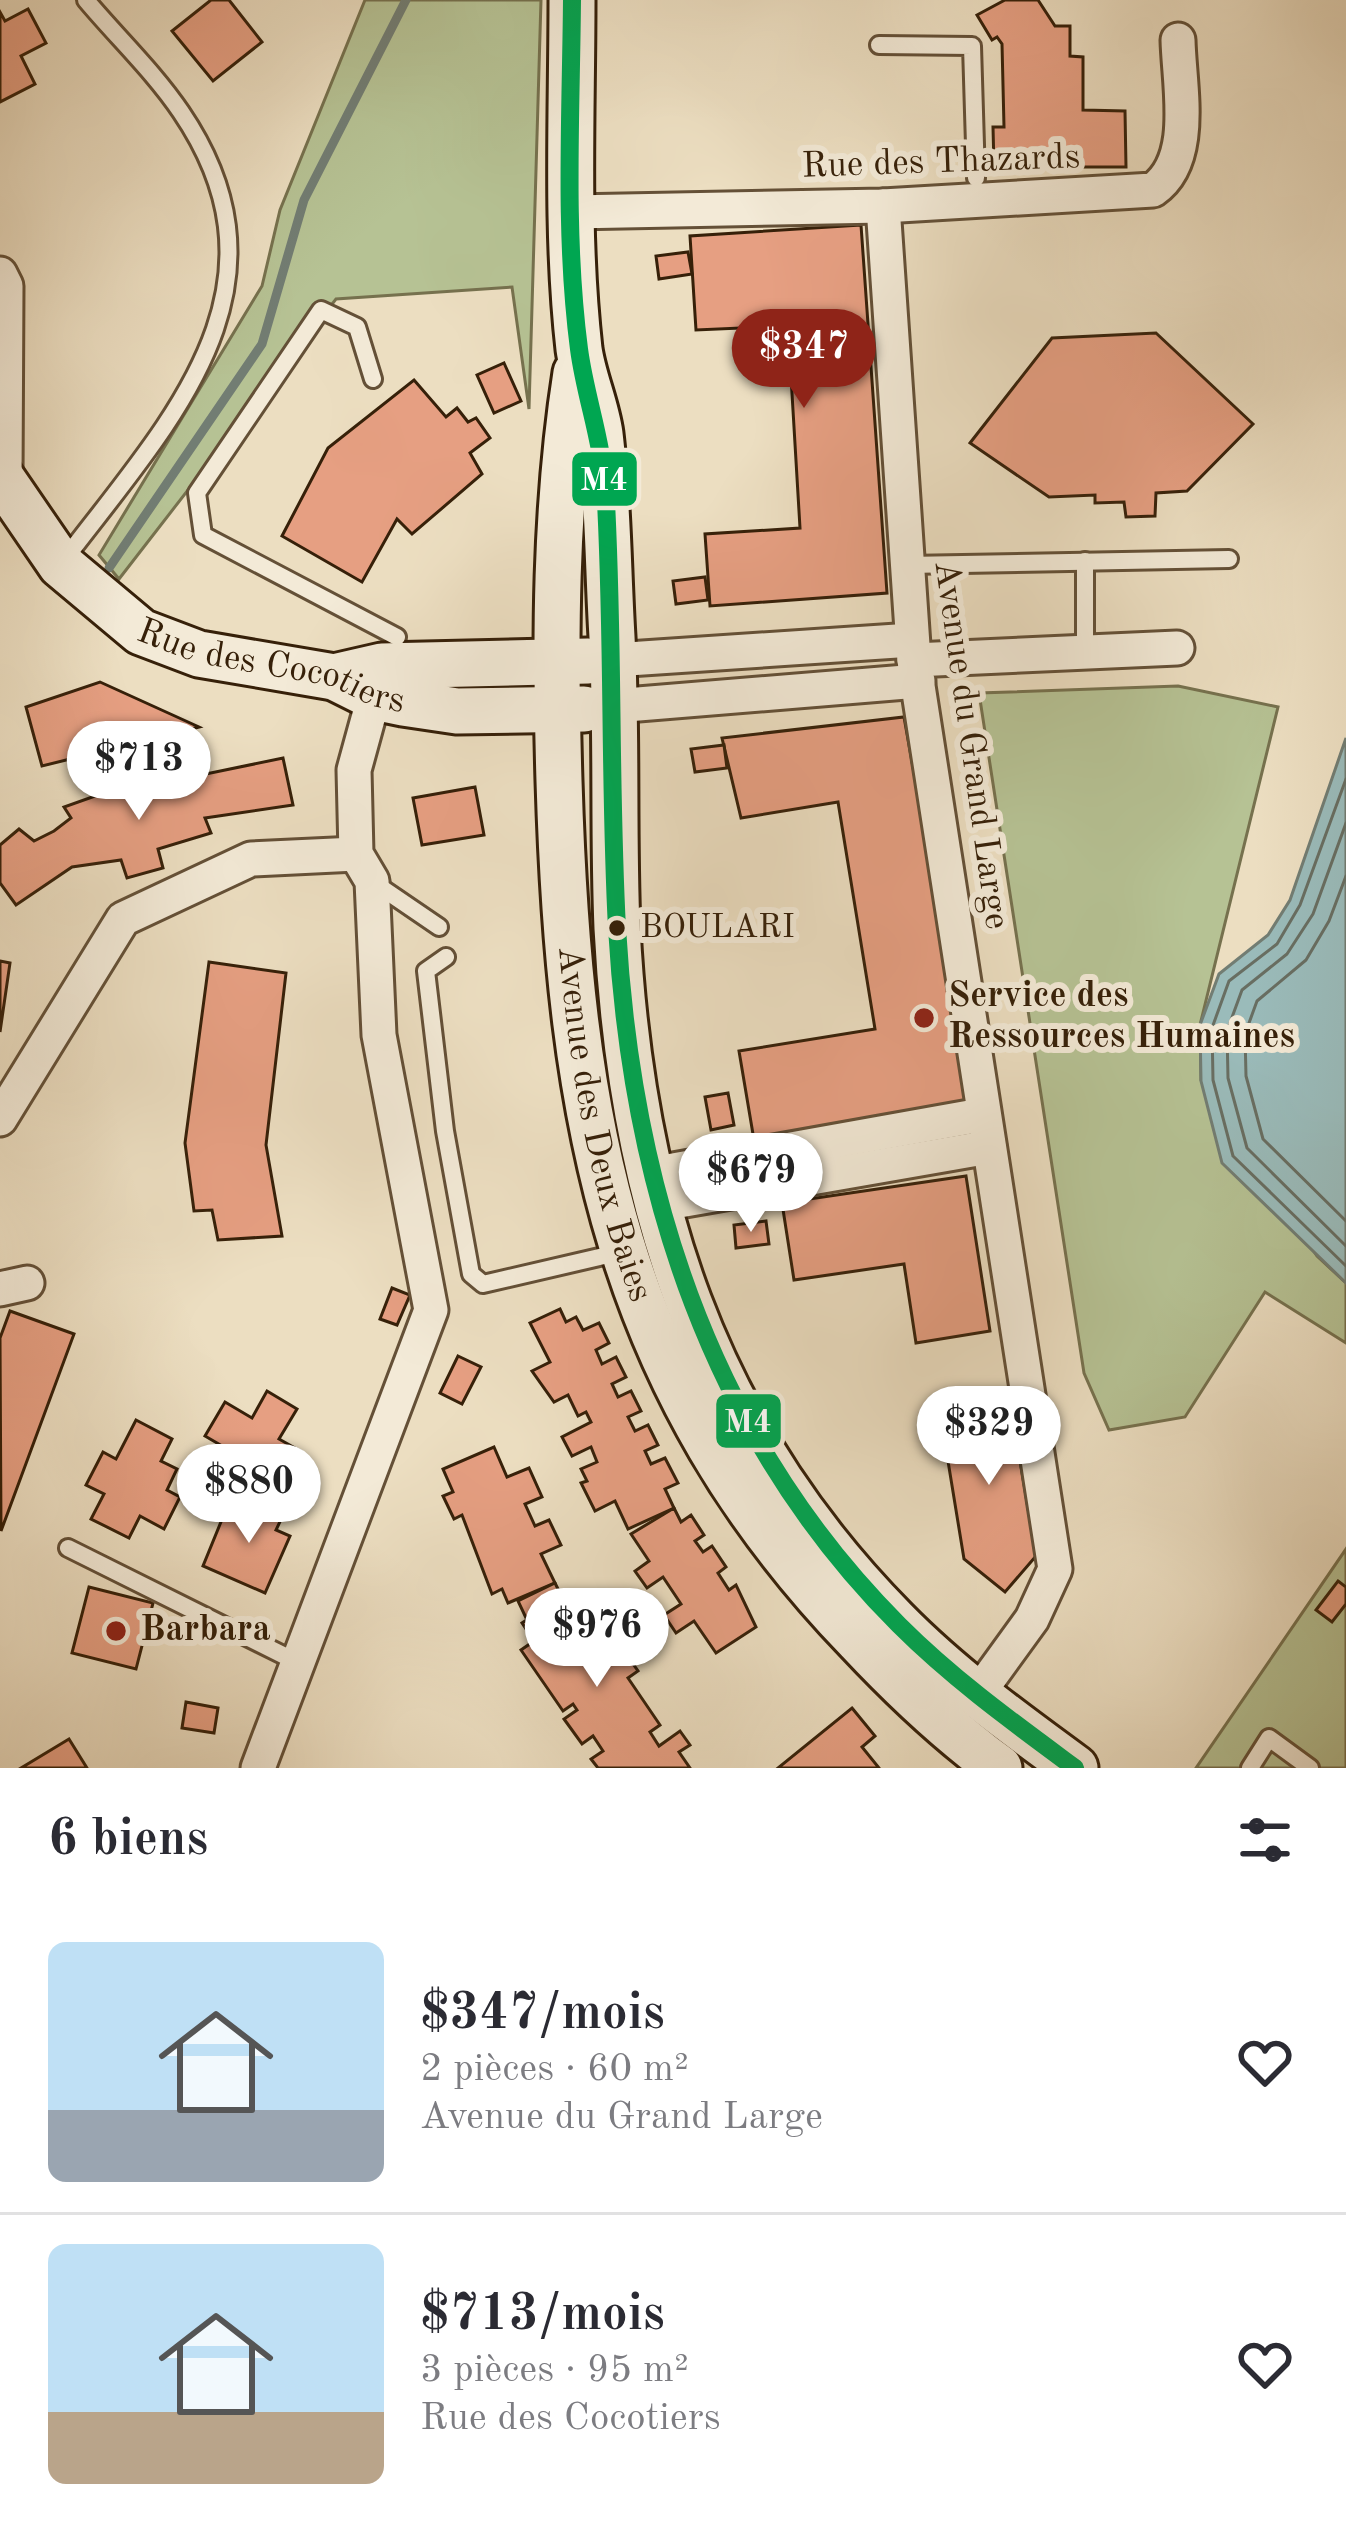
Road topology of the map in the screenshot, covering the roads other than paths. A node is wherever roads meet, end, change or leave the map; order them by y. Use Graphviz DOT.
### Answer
graph roads {
  1 [pos="86,0"];
  2 [pos="572,0"];
  3 [pos="1178,40"];
  4 [pos="879,45"];
  5 [pos="976,178"];
  6 [pos="883,206"];
  7 [pos="572,212"];
  8 [pos="0,274"];
  9 [pos="579,352"];
  10 [pos="373,379"];
  11 [pos="2,477"];
  12 [pos="1229,559"];
  13 [pos="1085,561"];
  14 [pos="61,565"];
  15 [pos="906,565"];
  16 [pos="398,637"];
  17 [pos="1177,648"];
  18 [pos="1085,650"];
  19 [pos="613,660"];
  20 [pos="914,660"];
  21 [pos="558,663"];
  22 [pos="354,687"];
  23 [pos="614,706"];
  24 [pos="557,711"];
  25 [pos="364,868"];
  26 [pos="439,926"];
  27 [pos="446,957"];
  28 [pos="0,1119"];
  29 [pos="985,1131"];
  30 [pos="654,1189"];
  31 [pos="622,1252"];
  32 [pos="68,1549"];
  33 [pos="299,1663"];
  34 [pos="977,1695"];
  35 [pos="258,1768"];
  36 [pos="999,1768"];
  37 [pos="1075,1768"];
  38 [pos="1250,1768"];
  39 [pos="1310,1768"];
  1 -- 14 [label="lane"];
  2 -- 7 [label="main road, Avenue des Deux Baies"];
  3 -- 6 [label="street, Rue des Thazards"];
  4 -- 5 [label="lane"];
  6 -- 7 [label="street, Rue des Thazards"];
  6 -- 15 [label="street, Avenue du Grand Large"];
  7 -- 9 [label="main road, Avenue des Deux Baies"];
  8 -- 11 [label="street"];
  9 -- 19 [label="main road, Avenue des Deux Baies"];
  9 -- 21 [label="main road, Avenue des Deux Baies"];
  10 -- 16 [label="lane"];
  11 -- 14 [label="main road, Rue des Cocotiers"];
  12 -- 13 [label="lane"];
  13 -- 15 [label="lane"];
  13 -- 18 [label="lane"];
  14 -- 22 [label="main road, Rue des Cocotiers"];
  15 -- 20 [label="street, Avenue du Grand Large"];
  17 -- 18 [label="street"];
  18 -- 20 [label="street"];
  19 -- 20 [label="street"];
  19 -- 21 [label="main road"];
  19 -- 23 [label="main road, Avenue des Deux Baies"];
  20 -- 23 [label="street"];
  20 -- 29 [label="street, Avenue du Grand Large"];
  21 -- 22 [label="main road"];
  21 -- 24 [label="main road, Avenue des Deux Baies"];
  22 -- 24 [label="main road, Rue des Cocotiers"];
  22 -- 25 [label="street"];
  23 -- 24 [label="main road, Rue des Cocotiers"];
  23 -- 30 [label="main road, Avenue des Deux Baies"];
  24 -- 31 [label="main road, Avenue des Deux Baies"];
  25 -- 26 [label="lane"];
  25 -- 28 [label="street"];
  25 -- 33 [label="street"];
  27 -- 31 [label="lane"];
  29 -- 30 [label="street"];
  29 -- 34 [label="street, Avenue du Grand Large"];
  30 -- 34 [label="main road, Avenue des Deux Baies"];
  31 -- 36 [label="main road, Avenue des Deux Baies"];
  32 -- 33 [label="lane"];
  33 -- 35 [label="street"];
  34 -- 37 [label="main road, Avenue des Deux Baies"];
  38 -- 39 [label="lane"];
}
